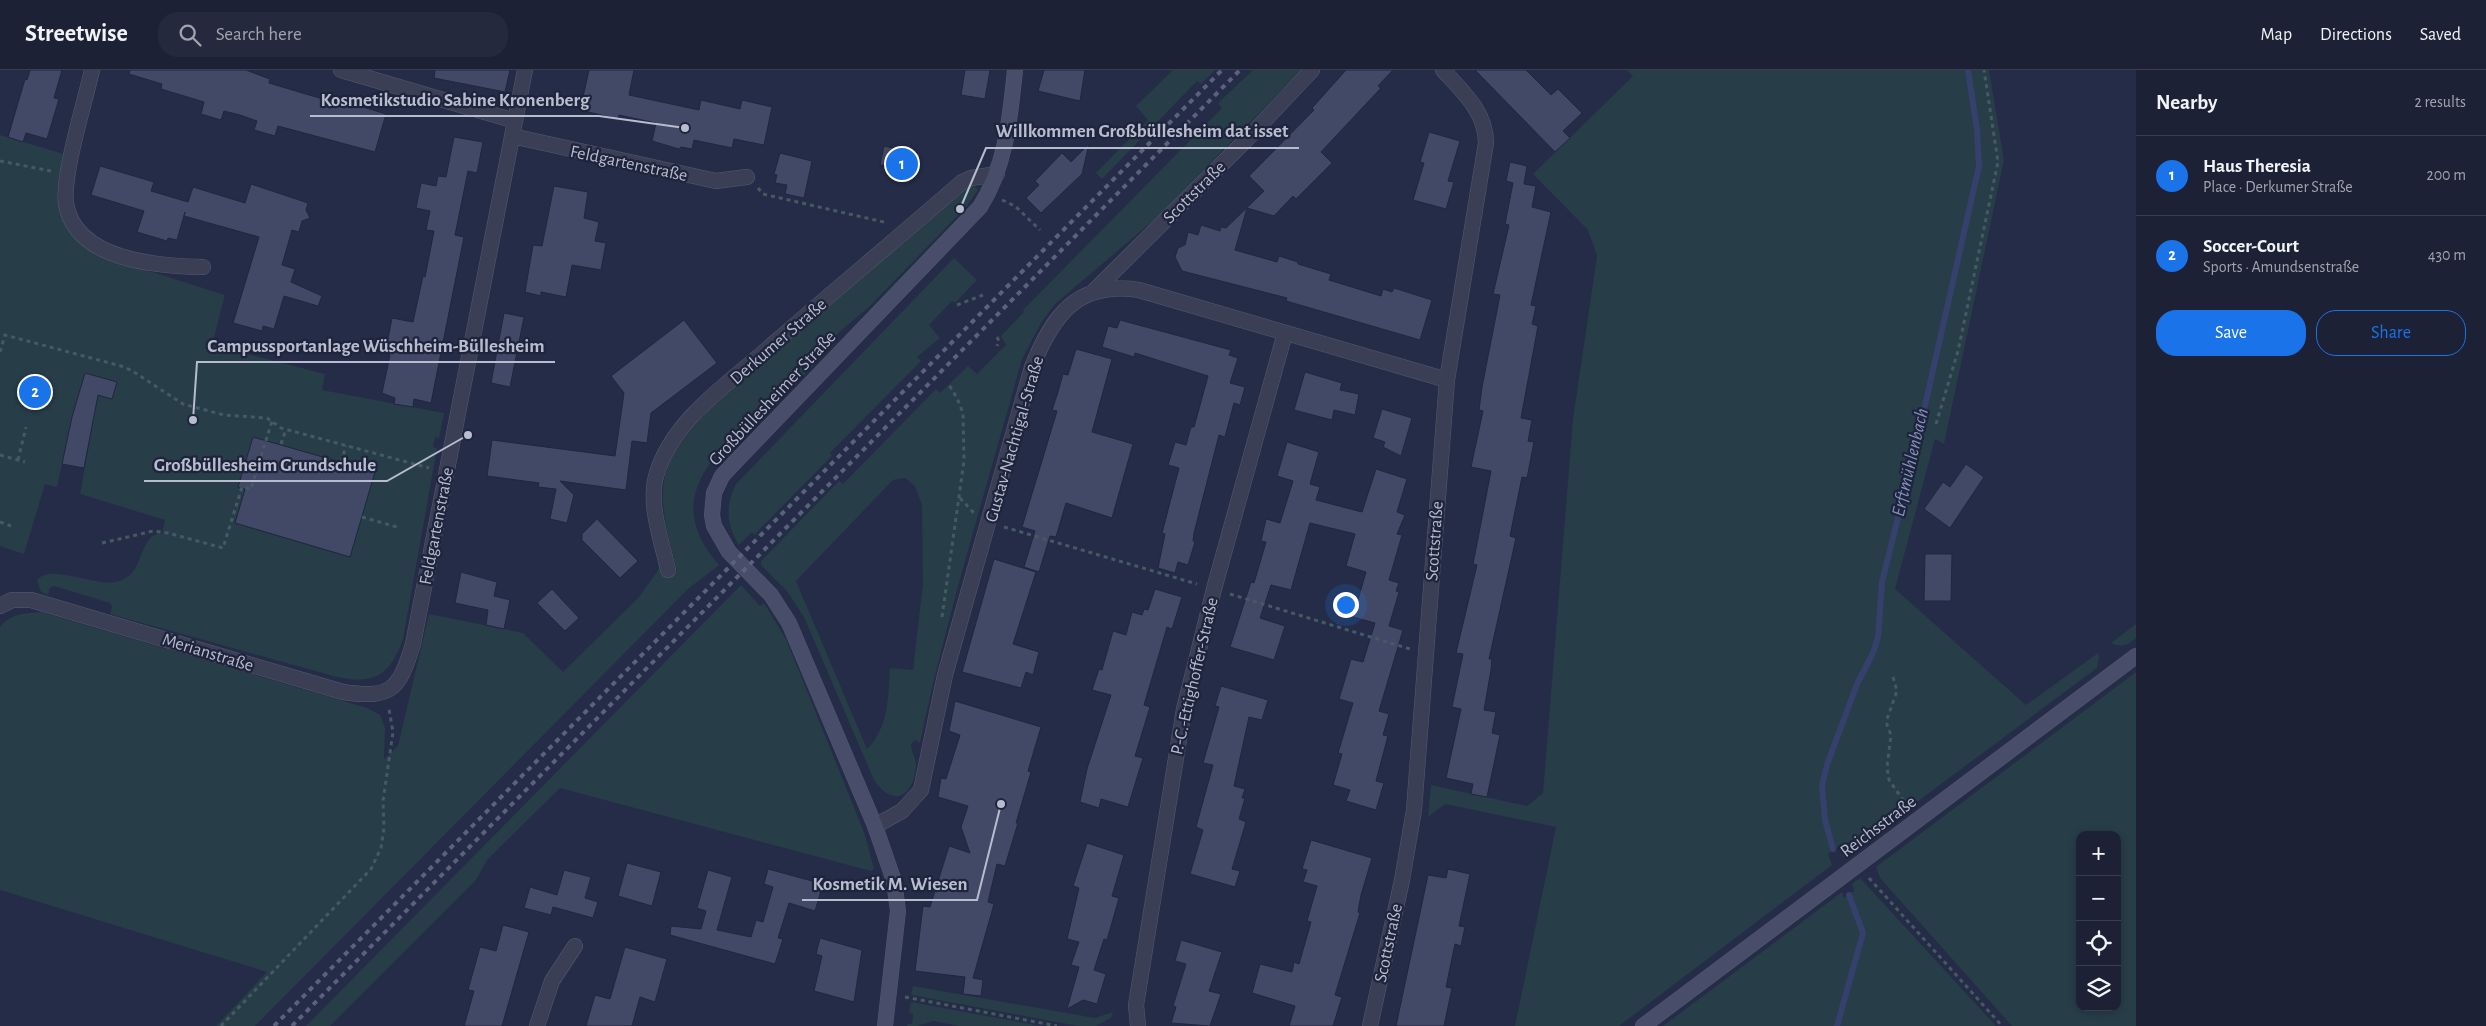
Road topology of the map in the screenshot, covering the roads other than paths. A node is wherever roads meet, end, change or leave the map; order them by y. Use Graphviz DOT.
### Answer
graph roads {
  1 [pos="92,70"];
  2 [pos="341,70"];
  3 [pos="525,70"];
  4 [pos="1016,70"];
  5 [pos="1312,70"];
  6 [pos="1443,70"];
  7 [pos="513,129"];
  8 [pos="997,174"];
  9 [pos="747,177"];
  10 [pos="203,268"];
  11 [pos="1094,291"];
  12 [pos="1285,333"];
  13 [pos="1447,380"];
  14 [pos="668,570"];
  15 [pos="6,603"];
  16 [pos="2136,656"];
  17 [pos="387,691"];
  18 [pos="875,826"];
  19 [pos="575,946"];
  20 [pos="537,1026"];
  21 [pos="885,1026"];
  22 [pos="1138,1026"];
  23 [pos="1370,1026"];
  24 [pos="1643,1026"];
  1 -- 10 [label="street"];
  2 -- 7 [label="street"];
  3 -- 7 [label="street, Feldgartenstraße"];
  4 -- 8 [label="street, Großbüllesheimer Straße"];
  5 -- 11 [label="street, Scottstraße"];
  6 -- 13 [label="street, Scottstraße"];
  7 -- 9 [label="street, Feldgartenstraße"];
  7 -- 17 [label="street, Feldgartenstraße"];
  8 -- 14 [label="street, Derkumer Straße"];
  8 -- 18 [label="street, Großbüllesheimer Straße"];
  11 -- 12 [label="street, Gustav-Nachtigal-Straße"];
  11 -- 18 [label="street, Gustav-Nachtigal-Straße"];
  12 -- 13 [label="street, Gustav-Nachtigal-Straße"];
  12 -- 22 [label="street, P.-C.-Ettighoffer-Straße"];
  13 -- 23 [label="street, Scottstraße"];
  15 -- 17 [label="street, Merianstraße"];
  16 -- 24 [label="street, Reichsstraße"];
  18 -- 21 [label="street, Großbüllesheimer Straße"];
  19 -- 20 [label="street"];
}
